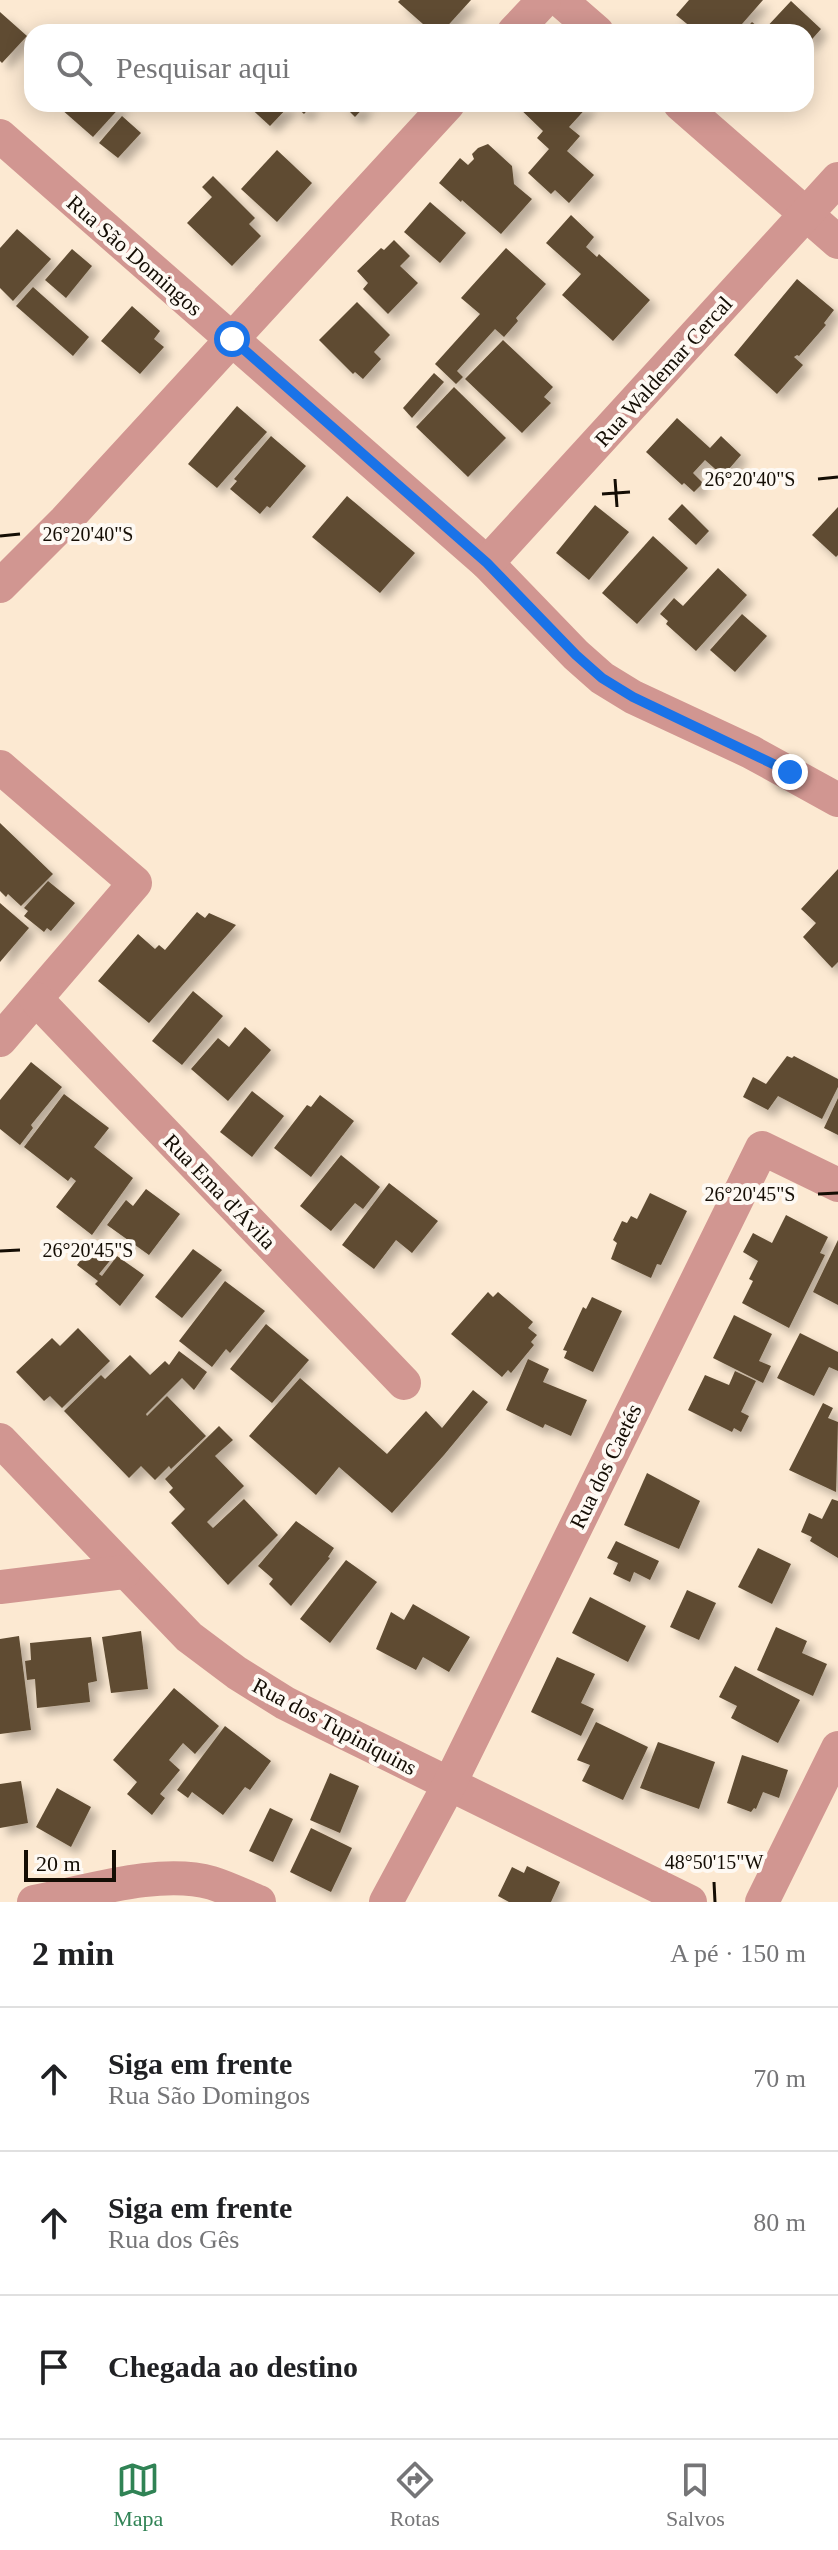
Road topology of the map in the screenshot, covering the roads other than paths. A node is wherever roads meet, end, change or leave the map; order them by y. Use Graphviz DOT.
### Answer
graph roads {
  1 [pos="544,0"];
  2 [pos="560,0"];
  3 [pos="522,24"];
  4 [pos="588,24"];
  5 [pos="441,112"];
  6 [pos="689,112"];
  7 [pos="0,136"];
  8 [pos="838,179"];
  9 [pos="806,214"];
  10 [pos="838,242"];
  11 [pos="232,339"];
  12 [pos="487,563"];
  13 [pos="0,586"];
  14 [pos="0,767"];
  15 [pos="838,800"];
  16 [pos="36,999"];
  17 [pos="0,1040"];
  18 [pos="838,1185"];
  19 [pos="404,1383"];
  20 [pos="0,1440"];
  21 [pos="124,1572"];
  22 [pos="0,1587"];
  23 [pos="838,1748"];
  24 [pos="449,1785"];
  25 [pos="34,1902"];
  26 [pos="259,1902"];
  27 [pos="386,1902"];
  28 [pos="690,1902"];
  29 [pos="762,1902"];
  1 -- 3 [label="street"];
  2 -- 4 [label="street"];
  5 -- 11 [label="street"];
  6 -- 9 [label="street"];
  7 -- 11 [label="street, Rua São Domingos"];
  8 -- 9 [label="street, Rua Waldemar Cercal"];
  9 -- 10 [label="street"];
  9 -- 12 [label="street, Rua Waldemar Cercal"];
  11 -- 12 [label="street, Rua São Domingos"];
  11 -- 13 [label="street"];
  12 -- 15 [label="street, Rua São Domingos"];
  14 -- 16 [label="street"];
  16 -- 17 [label="street"];
  16 -- 19 [label="street, Rua Ema d'Ávila"];
  18 -- 24 [label="street, Rua dos Caetés"];
  20 -- 21 [label="street, Rua dos Tupiniquins"];
  21 -- 22 [label="street"];
  21 -- 24 [label="street, Rua dos Tupiniquins"];
  23 -- 29 [label="street"];
  24 -- 27 [label="street, Rua dos Caetés"];
  24 -- 28 [label="street, Rua dos Tupiniquins"];
  25 -- 26 [label="street"];
}
